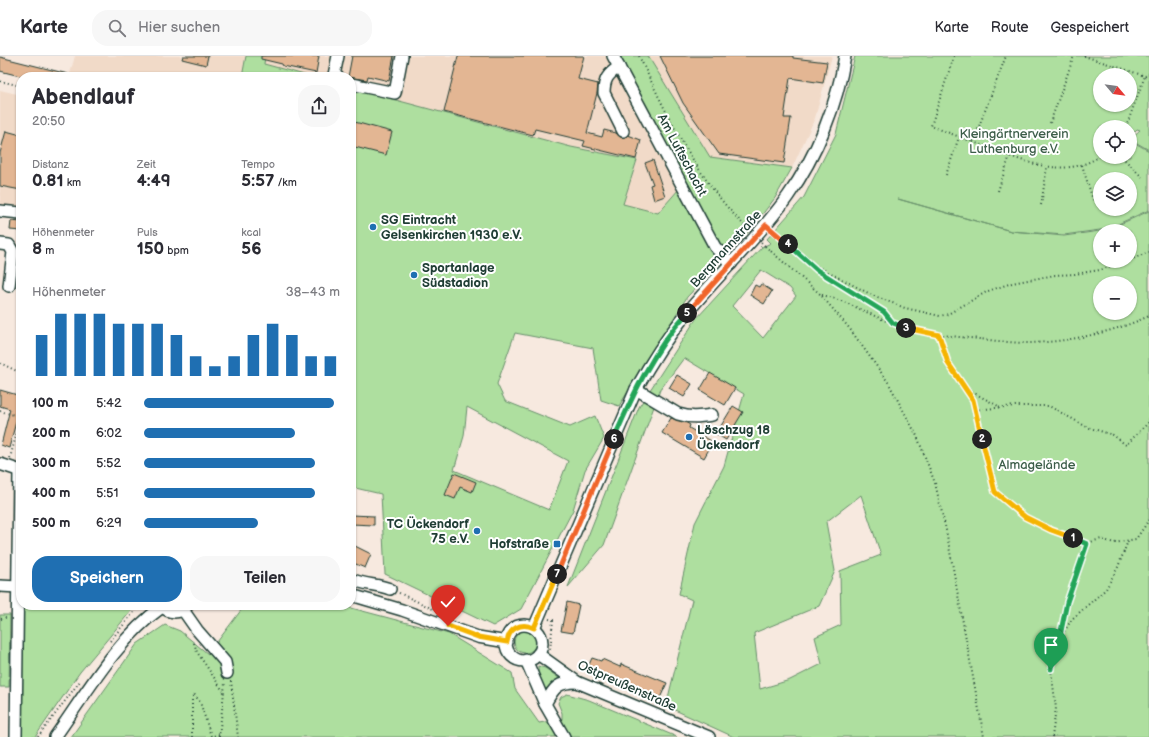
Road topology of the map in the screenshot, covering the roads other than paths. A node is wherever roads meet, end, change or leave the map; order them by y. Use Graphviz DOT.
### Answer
graph roads {
  1 [pos="338,56"];
  2 [pos="402,56"];
  3 [pos="613,56"];
  4 [pos="845,56"];
  5 [pos="619,67"];
  6 [pos="334,72"];
  7 [pos="356,85"];
  8 [pos="623,131"];
  9 [pos="0,212"];
  10 [pos="16,213"];
  11 [pos="0,244"];
  12 [pos="731,264"];
  13 [pos="9,286"];
  14 [pos="636,389"];
  15 [pos="712,415"];
  16 [pos="12,468"];
  17 [pos="16,547"];
  18 [pos="356,581"];
  19 [pos="0,586"];
  20 [pos="16,587"];
  21 [pos="390,589"];
  22 [pos="356,596"];
  23 [pos="18,610"];
  24 [pos="157,610"];
  25 [pos="187,610"];
  26 [pos="534,628"];
  27 [pos="507,642"];
  28 [pos="538,654"];
  29 [pos="526,660"];
  30 [pos="227,673"];
  31 [pos="577,682"];
  32 [pos="545,704"];
  33 [pos="16,737"];
  34 [pos="55,737"];
  35 [pos="564,737"];
  36 [pos="709,737"];
  1 -- 6 [label="street"];
  2 -- 7 [label="street"];
  3 -- 5 [label="street, Am Luftschacht"];
  4 -- 12 [label="street, Bergmannstraße"];
  5 -- 8 [label="street"];
  5 -- 12 [label="street, Am Luftschacht"];
  9 -- 10 [label="street"];
  11 -- 13 [label="street"];
  12 -- 14 [label="street, Bergmannstraße"];
  14 -- 15 [label="street"];
  14 -- 26 [label="street, Bergmannstraße"];
  16 -- 17 [label="street"];
  18 -- 21 [label="street"];
  19 -- 20 [label="street"];
  22 -- 27 [label="street"];
  23 -- 33 [label="street"];
  24 -- 34 [label="street"];
  25 -- 30 [label="street"];
  26 -- 27 [label="street"];
  26 -- 28 [label="street"];
  27 -- 29 [label="street"];
  28 -- 29 [label="street"];
  28 -- 31 [label="street, Ostpreußenstraße"];
  29 -- 32 [label="street"];
  31 -- 32 [label="street"];
  31 -- 36 [label="street, Ostpreußenstraße"];
  32 -- 35 [label="street"];
}
